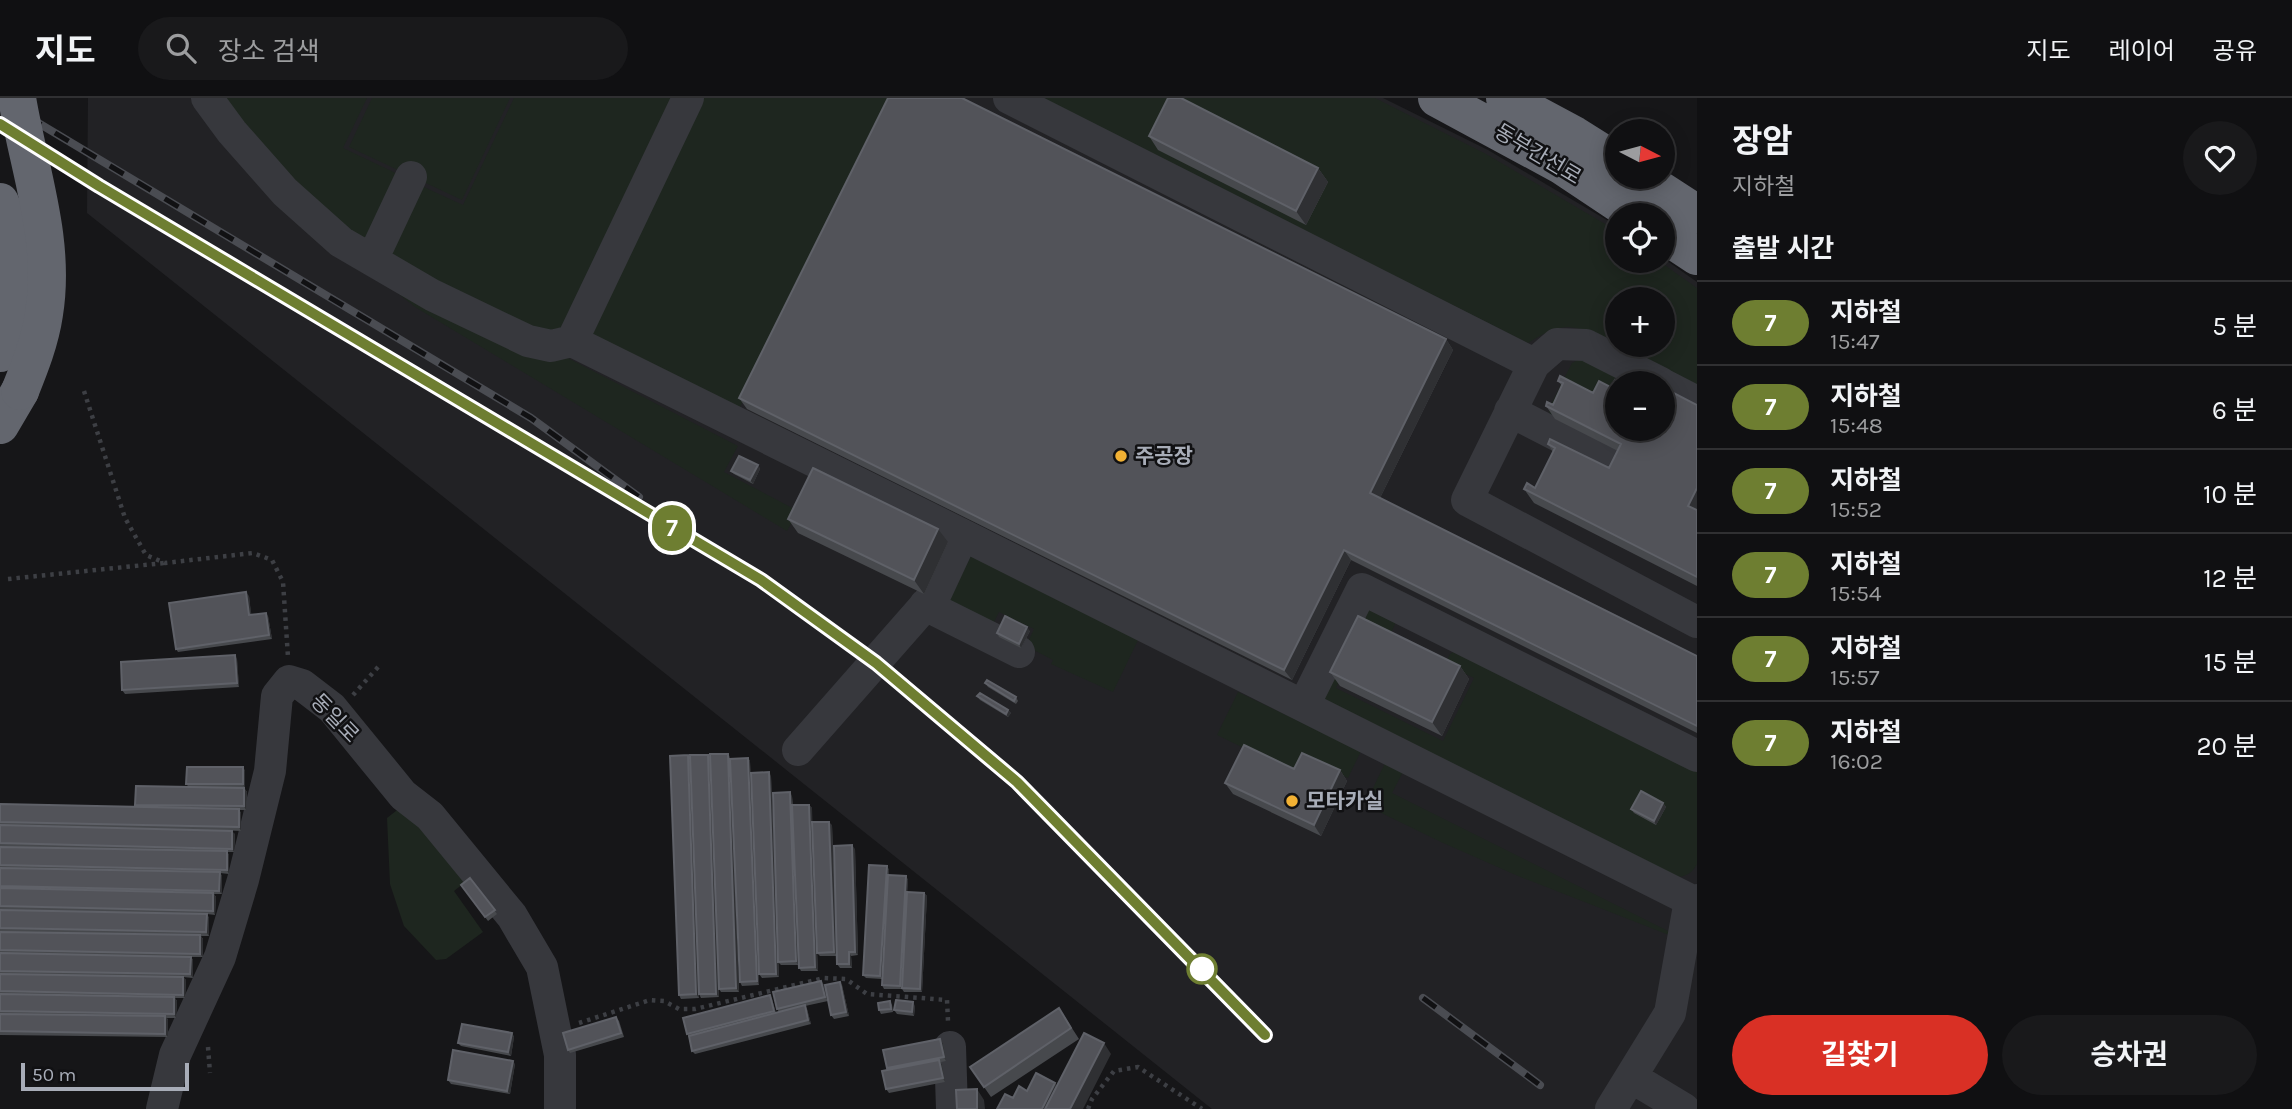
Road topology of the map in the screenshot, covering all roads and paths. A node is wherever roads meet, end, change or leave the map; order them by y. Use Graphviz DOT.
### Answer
graph roads {
  1 [pos="17,98"];
  2 [pos="207,98"];
  3 [pos="688,98"];
  4 [pos="1009,98"];
  5 [pos="1437,98"];
  6 [pos="1505,98"];
  7 [pos="1605,154"];
  8 [pos="411,177"];
  9 [pos="1658,189"];
  10 [pos="0,202"];
  11 [pos="1618,203"];
  12 [pos="1697,214"];
  13 [pos="1675,242"];
  14 [pos="1697,256"];
  15 [pos="372,260"];
  16 [pos="572,341"];
  17 [pos="0,353"];
  18 [pos="1534,364"];
  19 [pos="1637,371"];
  20 [pos="85,391"];
  21 [pos="1675,391"];
  22 [pos="1697,402"];
  23 [pos="1510,411"];
  24 [pos="0,425"];
  25 [pos="1697,506"];
  26 [pos="963,536"];
  27 [pos="165,563"];
  28 [pos="8,579"];
  29 [pos="925,605"];
  30 [pos="1697,622"];
  31 [pos="1433,624"];
  32 [pos="1019,652"];
  33 [pos="1417,654"];
  34 [pos="379,666"];
  35 [pos="289,681"];
  36 [pos="1304,705"];
  37 [pos="331,708"];
  38 [pos="798,750"];
  39 [pos="1697,756"];
  40 [pos="1693,900"];
  41 [pos="555,1031"];
  42 [pos="950,1047"];
  43 [pos="1631,1077"];
  44 [pos="162,1109"];
  45 [pos="561,1109"];
  46 [pos="953,1109"];
  47 [pos="1088,1109"];
  48 [pos="1202,1109"];
  49 [pos="1611,1109"];
  50 [pos="1684,1109"];
  1 -- 24 [label="highway, bridge"];
  2 -- 15 [label="street"];
  3 -- 16 [label="street"];
  4 -- 18 [label="street"];
  5 -- 11 [label="highway, 동부간선로"];
  6 -- 7 [label="highway, 동부간선로"];
  8 -- 15 [label="street"];
  9 -- 12 [label="highway"];
  10 -- 17 [label="highway"];
  13 -- 14 [label="highway"];
  15 -- 16 [label="street"];
  16 -- 26 [label="street"];
  18 -- 19 [label="street"];
  18 -- 23 [label="street"];
  20 -- 27 [label="path"];
  21 -- 22 [label="street"];
  23 -- 25 [label="street"];
  23 -- 30 [label="street"];
  26 -- 29 [label="street"];
  26 -- 36 [label="street"];
  27 -- 28 [label="path"];
  27 -- 35 [label="path"];
  29 -- 32 [label="street"];
  29 -- 38 [label="street"];
  31 -- 33 [label="street"];
  31 -- 36 [label="street"];
  31 -- 39 [label="street"];
  34 -- 37 [label="path"];
  35 -- 37 [label="street, 동일로"];
  35 -- 44 [label="street, 동일로"];
  36 -- 40 [label="street"];
  37 -- 41 [label="street, 동일로"];
  40 -- 43 [label="street"];
  41 -- 42 [label="path"];
  41 -- 45 [label="street, 동일로"];
  42 -- 46 [label="street"];
  43 -- 49 [label="street"];
  43 -- 50 [label="street"];
  47 -- 48 [label="path"];
}
